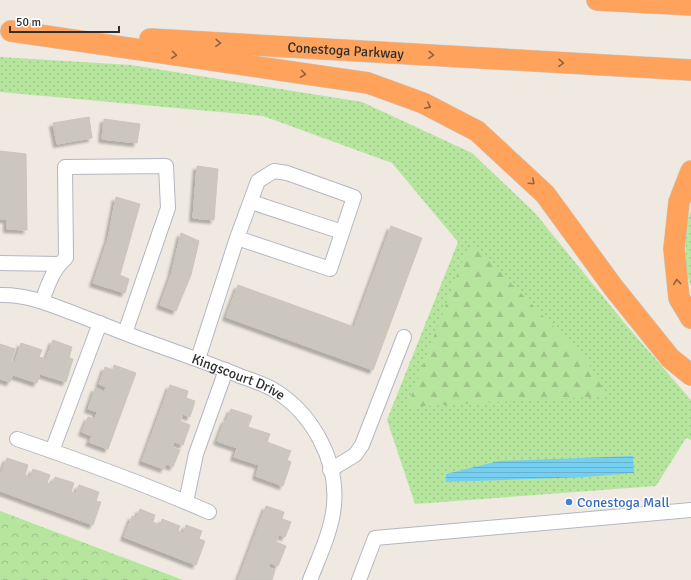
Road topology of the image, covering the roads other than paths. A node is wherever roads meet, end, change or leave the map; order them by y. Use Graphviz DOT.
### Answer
graph roads {
  1 [pos="597,0"];
  2 [pos="691,5"];
  3 [pos="5,30"];
  4 [pos="691,70"];
  5 [pos="691,171"];
  6 [pos="251,202"];
  7 [pos="342,232"];
  8 [pos="237,238"];
  9 [pos="0,264"];
  10 [pos="59,264"];
  11 [pos="0,295"];
  12 [pos="42,301"];
  13 [pos="691,318"];
  14 [pos="100,323"];
  15 [pos="125,333"];
  16 [pos="404,337"];
  17 [pos="198,359"];
  18 [pos="226,370"];
  19 [pos="691,376"];
  20 [pos="17,439"];
  21 [pos="52,451"];
  22 [pos="330,470"];
  23 [pos="186,502"];
  24 [pos="691,510"];
  25 [pos="209,512"];
  26 [pos="310,580"];
  27 [pos="359,580"];
  1 -- 2 [label="highway"];
  3 -- 4 [label="highway, Conestoga Parkway, one-way"];
  3 -- 19 [label="highway, one-way"];
  13 -- 5 [label="highway, one-way"];
  6 -- 7 [label="street"];
  6 -- 7 [label="street"];
  6 -- 8 [label="street"];
  7 -- 8 [label="street"];
  8 -- 17 [label="street"];
  9 -- 10 [label="street"];
  10 -- 12 [label="street"];
  10 -- 15 [label="street"];
  11 -- 12 [label="street, Kingscourt Drive"];
  12 -- 14 [label="street, Kingscourt Drive"];
  14 -- 15 [label="street, Kingscourt Drive"];
  14 -- 21 [label="street"];
  15 -- 17 [label="street, Kingscourt Drive"];
  16 -- 22 [label="street"];
  17 -- 18 [label="street, Kingscourt Drive"];
  18 -- 22 [label="street, Kingscourt Drive"];
  18 -- 23 [label="street"];
  20 -- 21 [label="street"];
  21 -- 23 [label="street"];
  22 -- 26 [label="street, Kingscourt Drive"];
  23 -- 25 [label="street"];
  24 -- 27 [label="street"];
}
